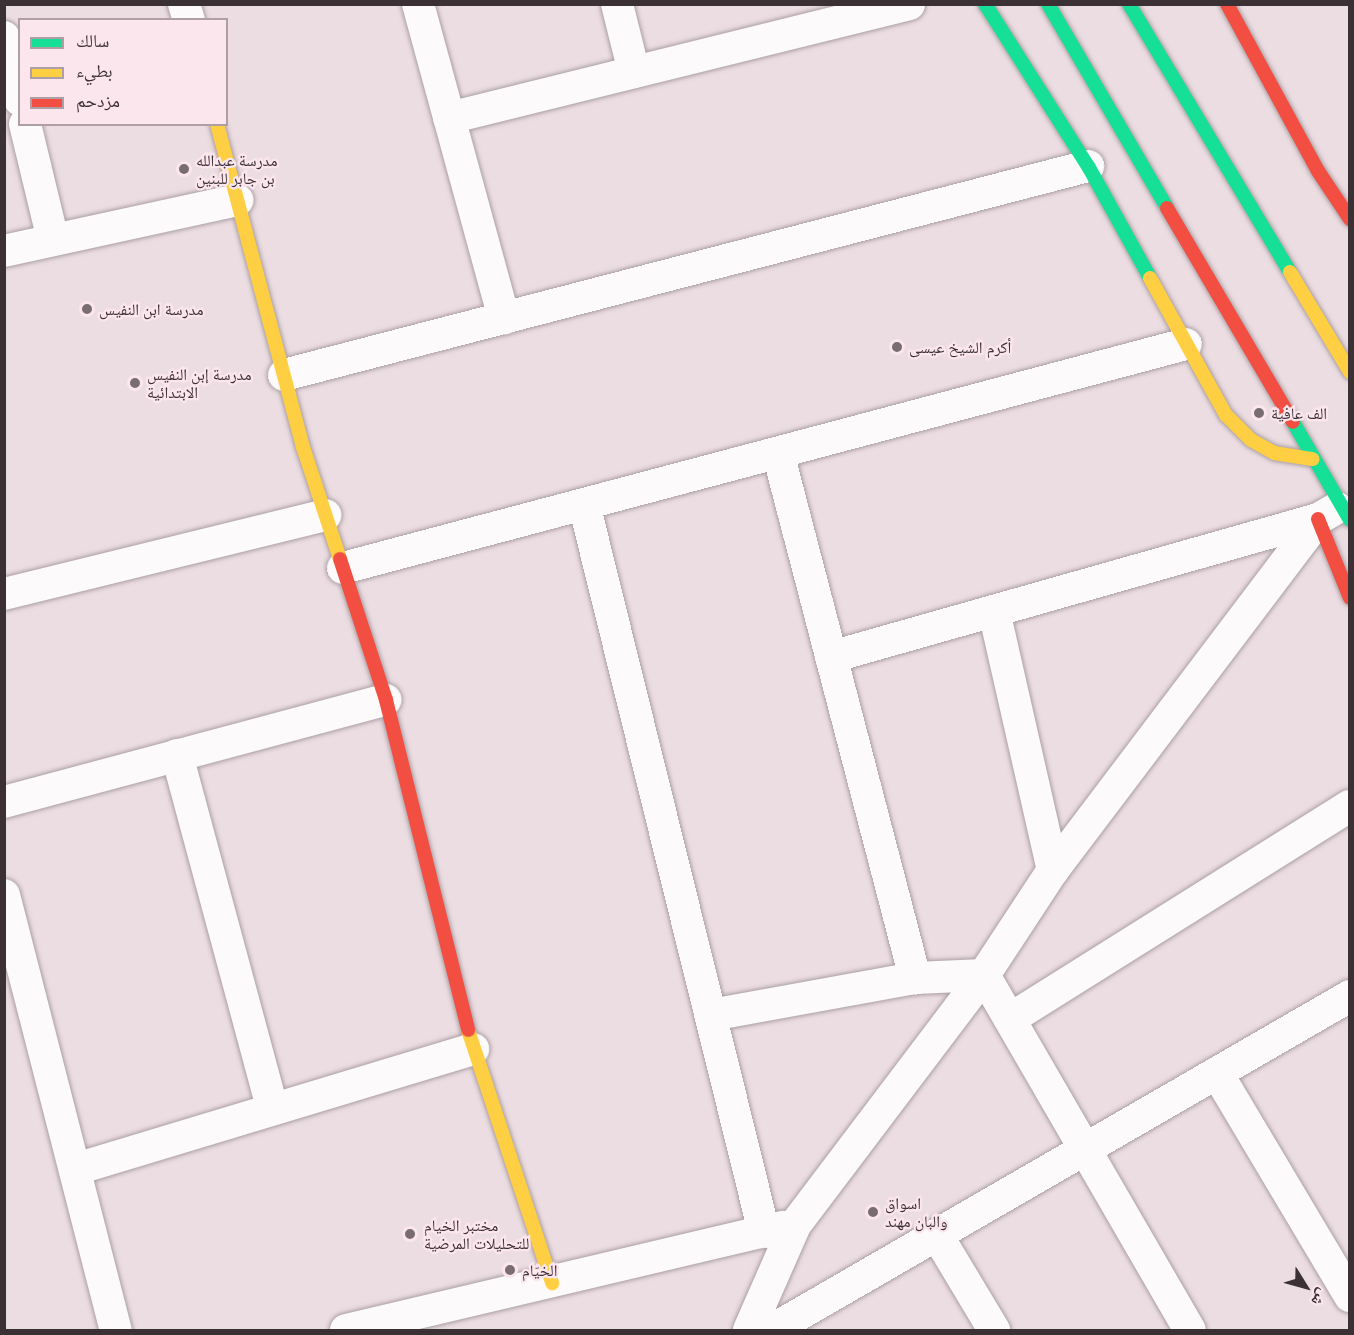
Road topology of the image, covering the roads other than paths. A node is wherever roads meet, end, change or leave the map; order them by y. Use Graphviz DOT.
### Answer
graph roads {
  1 [pos="418,4"];
  2 [pos="617,4"];
  3 [pos="909,4"];
  4 [pos="986,4"];
  5 [pos="1129,4"];
  6 [pos="1227,4"];
  7 [pos="1053,6"];
  8 [pos="820,15"];
  9 [pos="4,37"];
  10 [pos="634,72"];
  11 [pos="18,92"];
  12 [pos="449,118"];
  13 [pos="25,126"];
  14 [pos="218,126"];
  15 [pos="1088,166"];
  16 [pos="237,200"];
  17 [pos="1350,219"];
  18 [pos="53,240"];
  19 [pos="4,251"];
  20 [pos="504,318"];
  21 [pos="1186,344"];
  22 [pos="1350,372"];
  23 [pos="284,375"];
  24 [pos="778,453"];
  25 [pos="1313,459"];
  26 [pos="584,504"];
  27 [pos="325,514"];
  28 [pos="1336,515"];
  29 [pos="343,568"];
  30 [pos="4,594"];
  31 [pos="1350,598"];
  32 [pos="994,611"];
  33 [pos="831,657"];
  34 [pos="386,700"];
  35 [pos="177,755"];
  36 [pos="4,802"];
  37 [pos="1350,806"];
  38 [pos="1053,870"];
  39 [pos="4,895"];
  40 [pos="984,975"];
  41 [pos="915,978"];
  42 [pos="1350,996"];
  43 [pos="711,1015"];
  44 [pos="1010,1019"];
  45 [pos="473,1049"];
  46 [pos="1217,1073"];
  47 [pos="272,1108"];
  48 [pos="1087,1148"];
  49 [pos="76,1169"];
  50 [pos="795,1225"];
  51 [pos="764,1232"];
  52 [pos="937,1235"];
  53 [pos="552,1283"];
  54 [pos="1350,1296"];
  55 [pos="116,1330"];
  56 [pos="346,1330"];
  57 [pos="749,1330"];
  58 [pos="772,1330"];
  59 [pos="994,1330"];
  60 [pos="1190,1330"];
  1 -- 12 [label="street"];
  2 -- 10 [label="street"];
  3 -- 8 [label="street"];
  4 -- 15 [label="main road"];
  5 -- 22 [label="main road"];
  6 -- 17 [label="main road"];
  7 -- 25 [label="main road"];
  8 -- 10 [label="street"];
  9 -- 11 [label="street"];
  10 -- 12 [label="street"];
  12 -- 20 [label="street"];
  13 -- 18 [label="street"];
  14 -- 16 [label="main road"];
  15 -- 20 [label="street"];
  15 -- 21 [label="main road"];
  16 -- 18 [label="street"];
  16 -- 23 [label="main road"];
  18 -- 19 [label="street"];
  20 -- 23 [label="street"];
  21 -- 24 [label="street"];
  21 -- 25 [label="main road"];
  23 -- 27 [label="main road"];
  24 -- 26 [label="street"];
  24 -- 33 [label="street"];
  25 -- 28 [label="main road"];
  26 -- 29 [label="street"];
  26 -- 43 [label="street"];
  27 -- 29 [label="main road"];
  27 -- 30 [label="street"];
  28 -- 31 [label="main road"];
  28 -- 32 [label="street"];
  28 -- 38 [label="street"];
  29 -- 34 [label="main road"];
  32 -- 33 [label="street"];
  32 -- 38 [label="street"];
  33 -- 41 [label="street"];
  34 -- 35 [label="street"];
  34 -- 45 [label="main road"];
  35 -- 36 [label="street"];
  35 -- 47 [label="street"];
  37 -- 44 [label="street"];
  38 -- 40 [label="street"];
  39 -- 49 [label="street"];
  40 -- 41 [label="street"];
  40 -- 44 [label="street"];
  40 -- 50 [label="street"];
  41 -- 43 [label="street"];
  42 -- 46 [label="street"];
  43 -- 51 [label="street"];
  44 -- 48 [label="street"];
  45 -- 47 [label="street"];
  45 -- 53 [label="main road"];
  46 -- 48 [label="street"];
  46 -- 54 [label="street"];
  47 -- 49 [label="street"];
  48 -- 52 [label="street"];
  48 -- 60 [label="street"];
  49 -- 55 [label="street"];
  50 -- 51 [label="street"];
  50 -- 57 [label="street"];
  51 -- 53 [label="street"];
  52 -- 58 [label="street"];
  52 -- 59 [label="street"];
  53 -- 56 [label="street"];
}
